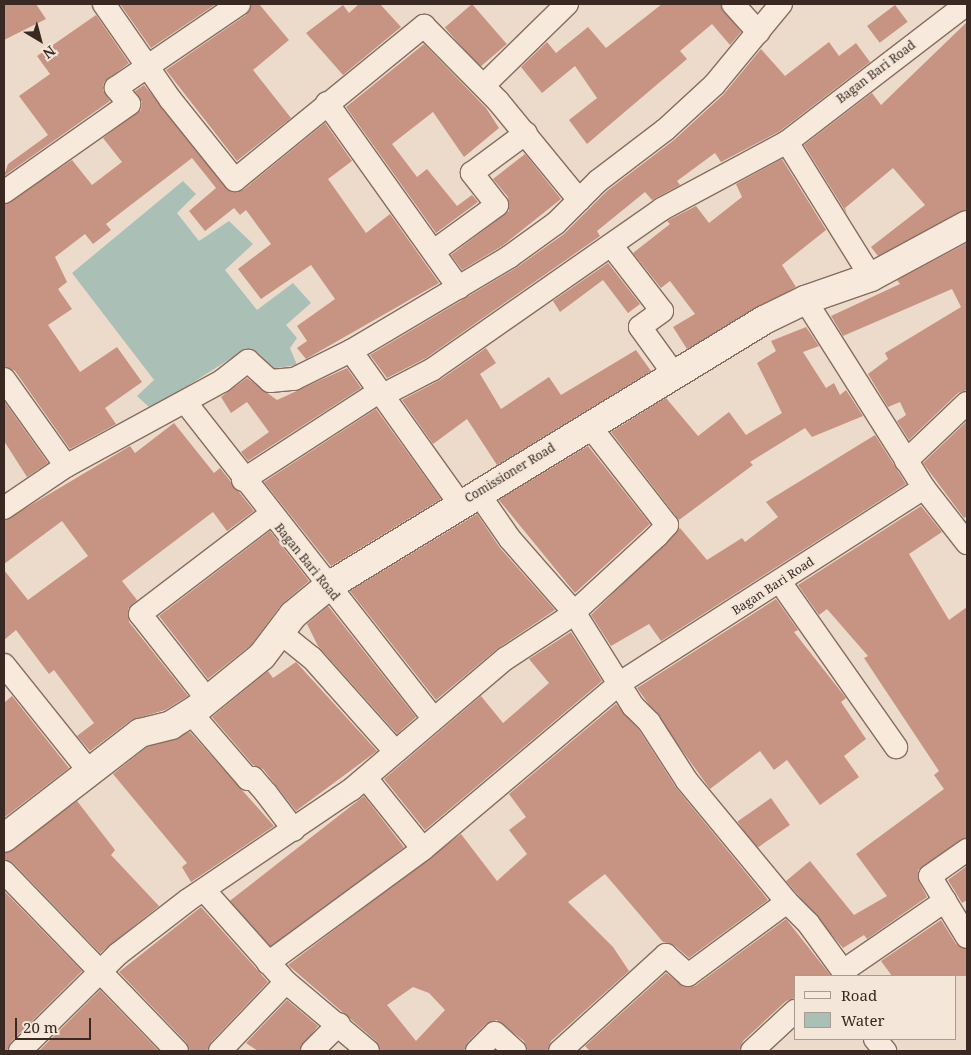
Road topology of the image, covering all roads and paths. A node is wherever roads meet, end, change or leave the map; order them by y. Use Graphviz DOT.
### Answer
graph roads {
  1 [pos="104,4"];
  2 [pos="239,4"];
  3 [pos="567,4"];
  4 [pos="732,4"];
  5 [pos="781,4"];
  6 [pos="967,4"];
  7 [pos="758,32"];
  8 [pos="148,68"];
  9 [pos="484,86"];
  10 [pos="327,103"];
  11 [pos="526,133"];
  12 [pos="786,142"];
  13 [pos="4,192"];
  14 [pos="579,200"];
  15 [pos="967,225"];
  16 [pos="611,245"];
  17 [pos="434,252"];
  18 [pos="871,278"];
  19 [pos="459,288"];
  20 [pos="805,300"];
  21 [pos="351,352"];
  22 [pos="674,374"];
  23 [pos="4,379"];
  24 [pos="382,393"];
  25 [pos="186,403"];
  26 [pos="967,403"];
  27 [pos="589,425"];
  28 [pos="906,462"];
  29 [pos="66,466"];
  30 [pos="243,480"];
  31 [pos="924,488"];
  32 [pos="469,498"];
  33 [pos="4,508"];
  34 [pos="270,515"];
  35 [pos="967,543"];
  36 [pos="780,582"];
  37 [pos="327,587"];
  38 [pos="574,612"];
  39 [pos="282,634"];
  40 [pos="4,665"];
  41 [pos="620,683"];
  42 [pos="199,706"];
  43 [pos="433,718"];
  44 [pos="896,748"];
  45 [pos="395,751"];
  46 [pos="88,770"];
  47 [pos="366,778"];
  48 [pos="294,830"];
  49 [pos="4,838"];
  50 [pos="423,849"];
  51 [pos="967,850"];
  52 [pos="4,872"];
  53 [pos="204,890"];
  54 [pos="945,901"];
  55 [pos="786,902"];
  56 [pos="967,937"];
  57 [pos="268,964"];
  58 [pos="100,972"];
  59 [pos="840,974"];
  60 [pos="286,982"];
  61 [pos="794,1011"];
  62 [pos="339,1024"];
  63 [pos="877,1040"];
  64 [pos="20,1051"];
  65 [pos="177,1051"];
  66 [pos="220,1051"];
  67 [pos="312,1051"];
  68 [pos="368,1051"];
  69 [pos="477,1051"];
  70 [pos="515,1051"];
  71 [pos="560,1051"];
  72 [pos="752,1051"];
  73 [pos="885,1051"];
  1 -- 8 [label="street"];
  2 -- 8 [label="street"];
  3 -- 9 [label="street"];
  4 -- 7 [label="street"];
  5 -- 7 [label="street"];
  6 -- 12 [label="street, Bagan Bari Road"];
  7 -- 14 [label="street"];
  8 -- 10 [label="street"];
  8 -- 13 [label="street"];
  9 -- 10 [label="street"];
  9 -- 11 [label="street"];
  10 -- 17 [label="street"];
  11 -- 14 [label="street"];
  11 -- 17 [label="street"];
  12 -- 16 [label="street, Bagan Bari Road"];
  12 -- 18 [label="street"];
  14 -- 19 [label="street"];
  15 -- 18 [label="street, Comissioner Road"];
  16 -- 22 [label="street"];
  16 -- 24 [label="street, Bagan Bari Road"];
  17 -- 19 [label="street"];
  18 -- 20 [label="street, Comissioner Road"];
  19 -- 21 [label="street"];
  20 -- 22 [label="street, Comissioner Road"];
  20 -- 28 [label="street"];
  21 -- 24 [label="street"];
  21 -- 25 [label="street"];
  22 -- 27 [label="street, Comissioner Road"];
  23 -- 29 [label="street"];
  24 -- 30 [label="street, Bagan Bari Road"];
  24 -- 32 [label="street"];
  25 -- 29 [label="street"];
  25 -- 30 [label="street, Bagan Bari Road"];
  26 -- 28 [label="street"];
  27 -- 32 [label="street, Comissioner Road"];
  27 -- 38 [label="street"];
  28 -- 31 [label="street"];
  29 -- 33 [label="street"];
  30 -- 34 [label="street, Bagan Bari Road"];
  31 -- 35 [label="street"];
  31 -- 36 [label="street, Bagan Bari Road"];
  32 -- 37 [label="street, Comissioner Road"];
  32 -- 38 [label="street"];
  34 -- 37 [label="street, Bagan Bari Road"];
  34 -- 42 [label="street"];
  36 -- 41 [label="street, Bagan Bari Road"];
  36 -- 44 [label="street"];
  37 -- 39 [label="street, Comissioner Road"];
  37 -- 43 [label="street, Bagan Bari Road"];
  38 -- 41 [label="street"];
  38 -- 43 [label="street"];
  39 -- 42 [label="street, Comissioner Road"];
  39 -- 45 [label="street"];
  40 -- 46 [label="street"];
  41 -- 50 [label="street, Bagan Bari Road"];
  41 -- 55 [label="street"];
  42 -- 46 [label="street, Comissioner Road"];
  42 -- 48 [label="street"];
  43 -- 45 [label="street"];
  45 -- 47 [label="street"];
  46 -- 49 [label="street, Comissioner Road"];
  47 -- 48 [label="street"];
  47 -- 50 [label="street"];
  48 -- 53 [label="street"];
  50 -- 57 [label="street, Bagan Bari Road"];
  51 -- 54 [label="street"];
  52 -- 58 [label="street"];
  53 -- 57 [label="street"];
  53 -- 58 [label="street"];
  54 -- 56 [label="street"];
  54 -- 59 [label="street"];
  55 -- 59 [label="street"];
  55 -- 71 [label="street"];
  57 -- 60 [label="street"];
  58 -- 64 [label="street"];
  58 -- 65 [label="street"];
  60 -- 62 [label="street"];
  60 -- 66 [label="street"];
  61 -- 72 [label="street"];
  62 -- 67 [label="street"];
  62 -- 68 [label="street"];
  63 -- 73 [label="street"];
  69 -- 70 [label="street"];
}
